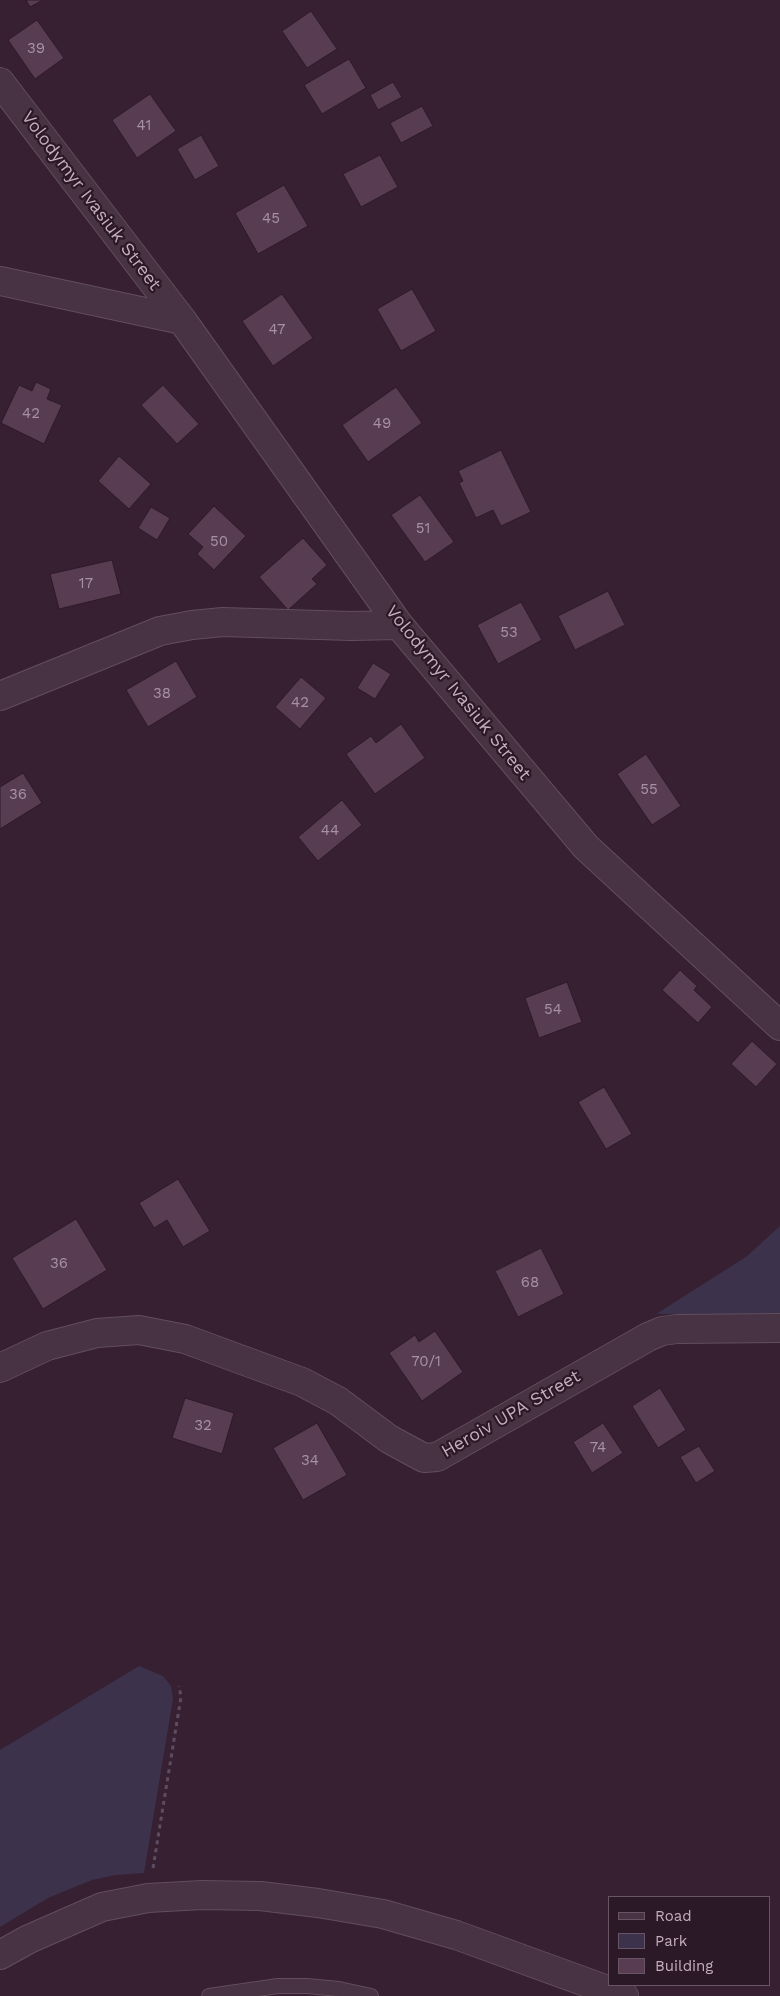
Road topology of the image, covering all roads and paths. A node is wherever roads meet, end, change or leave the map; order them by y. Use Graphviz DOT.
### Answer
graph roads {
  1 [pos="0,82"];
  2 [pos="0,281"];
  3 [pos="182,320"];
  4 [pos="399,625"];
  5 [pos="0,696"];
  6 [pos="780,1026"];
  7 [pos="780,1328"];
  8 [pos="0,1368"];
  9 [pos="179,1686"];
  10 [pos="148,1898"];
  11 [pos="0,1955"];
  12 [pos="209,1996"];
  13 [pos="371,1996"];
  14 [pos="624,1996"];
  1 -- 3 [label="street, Volodymyr Ivasiuk Street"];
  2 -- 3 [label="street, Volodymyr Ivasiuk Street"];
  3 -- 4 [label="street, Volodymyr Ivasiuk Street"];
  4 -- 5 [label="street"];
  4 -- 6 [label="street, Volodymyr Ivasiuk Street"];
  7 -- 8 [label="street, Heroiv UPA Street"];
  9 -- 10 [label="path"];
  10 -- 11 [label="street"];
  10 -- 14 [label="street"];
  12 -- 13 [label="lane"];
}
